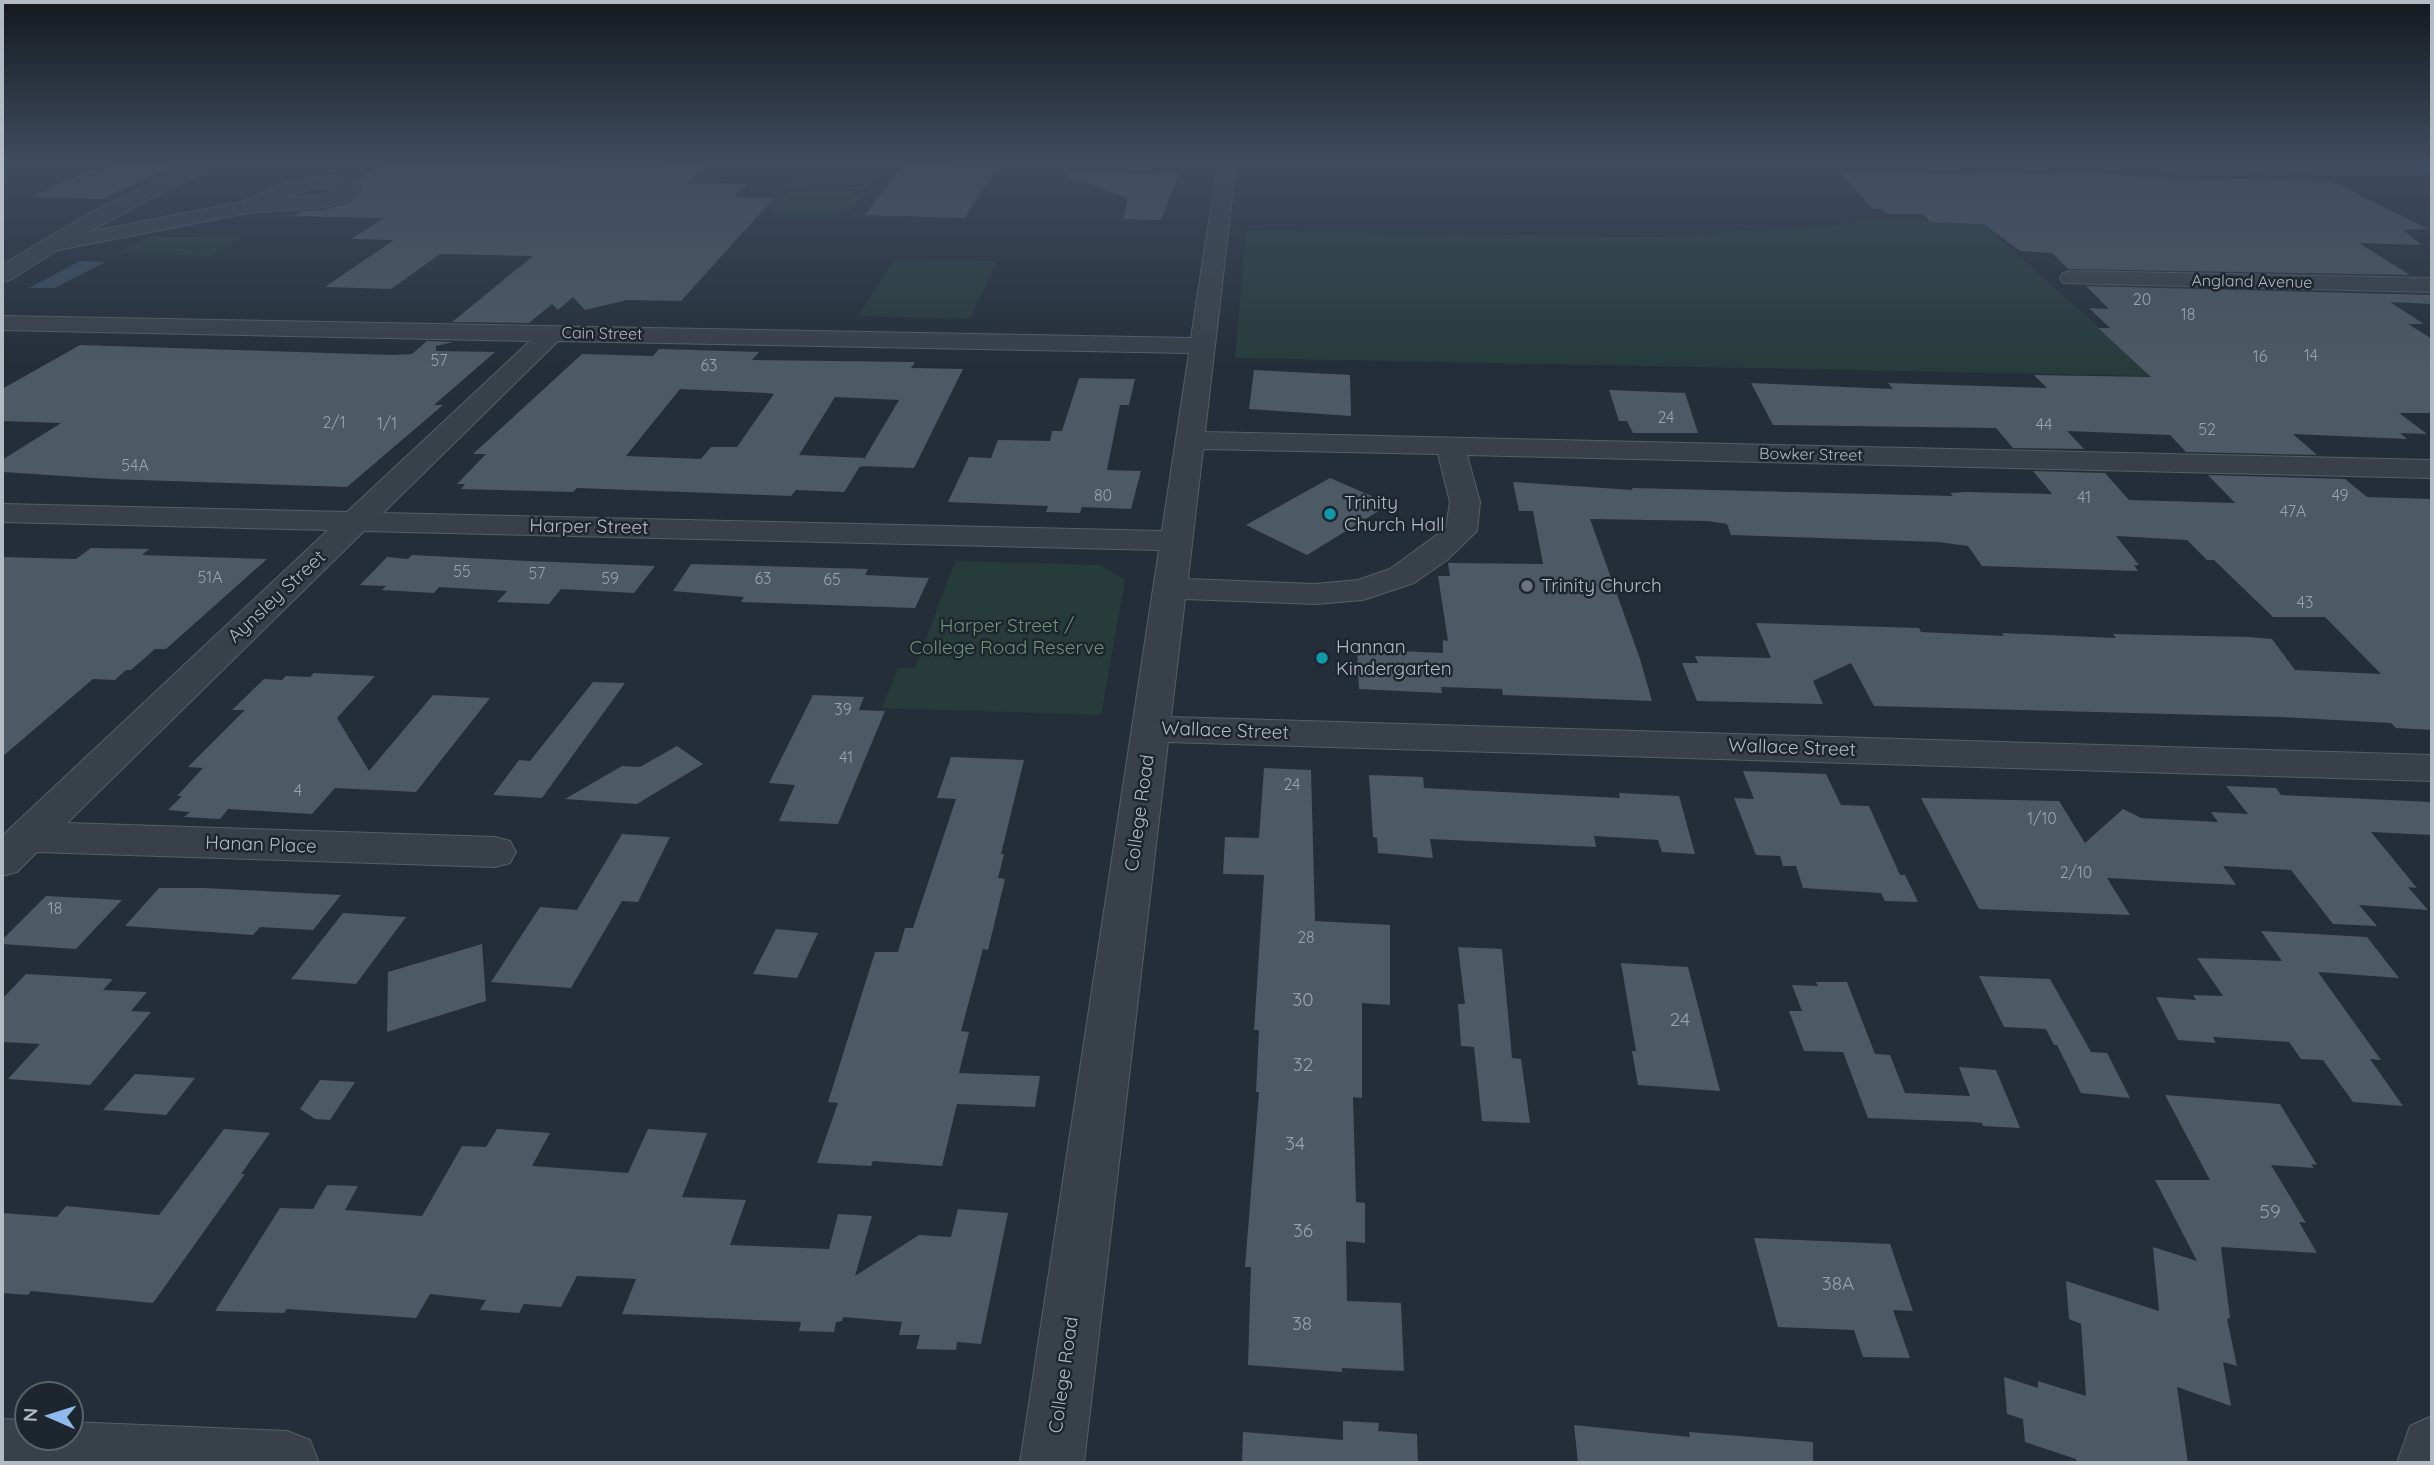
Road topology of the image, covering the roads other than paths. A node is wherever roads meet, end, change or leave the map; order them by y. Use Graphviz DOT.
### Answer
graph roads {
  1 [pos="73,231"];
  2 [pos="122,231"];
  3 [pos="1218,231"];
  4 [pos="51,245"];
  5 [pos="2,275"];
  6 [pos="2071,278"];
  7 [pos="2432,285"];
  8 [pos="2,323"];
  9 [pos="552,333"];
  10 [pos="1203,346"];
  11 [pos="1190,440"];
  12 [pos="1450,447"];
  13 [pos="2432,469"];
  14 [pos="2,513"];
  15 [pos="356,522"];
  16 [pos="1177,541"];
  17 [pos="1171,588"];
  18 [pos="1152,729"];
  19 [pos="2432,768"];
  20 [pos="14,849"];
  21 [pos="495,852"];
  22 [pos="2432,1448"];
  23 [pos="2,1451"];
  24 [pos="287,1463"];
  25 [pos="1052,1463"];
  26 [pos="2429,1463"];
  1 -- 4 [label="street"];
  2 -- 4 [label="street"];
  3 -- 10 [label="street, College Road"];
  4 -- 5 [label="street"];
  6 -- 7 [label="street, Angland Avenue"];
  8 -- 9 [label="street, Cain Street"];
  9 -- 10 [label="street, Cain Street"];
  9 -- 15 [label="street, Aynsley Street"];
  10 -- 11 [label="street, College Road"];
  11 -- 12 [label="street, Bowker Street"];
  11 -- 16 [label="street, College Road"];
  12 -- 13 [label="street, Bowker Street"];
  12 -- 17 [label="street"];
  14 -- 15 [label="street, Harper Street"];
  15 -- 16 [label="street, Harper Street"];
  15 -- 20 [label="street, Aynsley Street"];
  16 -- 17 [label="street, College Road"];
  17 -- 18 [label="street, College Road"];
  18 -- 19 [label="street, Wallace Street"];
  18 -- 25 [label="street, College Road"];
  20 -- 21 [label="street, Hanan Place"];
  22 -- 26 [label="street"];
  23 -- 24 [label="street"];
}
